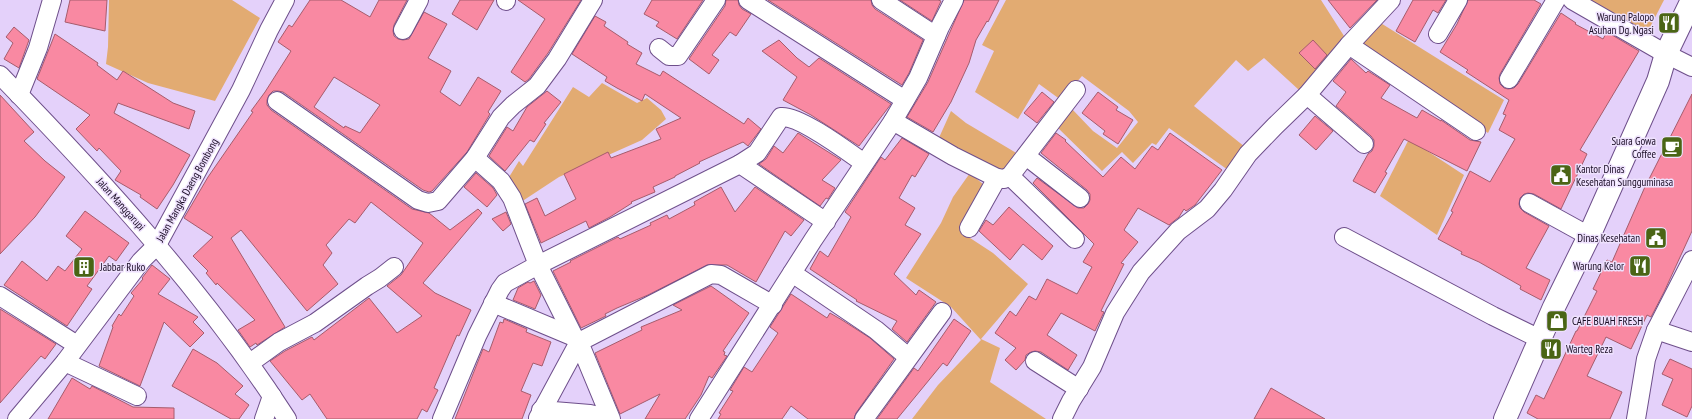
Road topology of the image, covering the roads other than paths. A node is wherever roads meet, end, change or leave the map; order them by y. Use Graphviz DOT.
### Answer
graph roads {
  1 [pos="52,0"];
  2 [pos="285,0"];
  3 [pos="419,0"];
  4 [pos="593,0"];
  5 [pos="716,0"];
  6 [pos="748,0"];
  7 [pos="881,0"];
  8 [pos="954,0"];
  9 [pos="1391,0"];
  10 [pos="1458,0"];
  11 [pos="1556,0"];
  12 [pos="1572,0"];
  13 [pos="1692,0"];
  14 [pos="403,30"];
  15 [pos="1438,34"];
  16 [pos="936,36"];
  17 [pos="1349,45"];
  18 [pos="659,48"];
  19 [pos="1666,54"];
  20 [pos="1692,67"];
  21 [pos="0,75"];
  22 [pos="1509,79"];
  23 [pos="1076,90"];
  24 [pos="19,94"];
  25 [pos="1307,95"];
  26 [pos="904,100"];
  27 [pos="277,101"];
  28 [pos="892,121"];
  29 [pos="1476,131"];
  30 [pos="1364,144"];
  31 [pos="1026,156"];
  32 [pos="475,158"];
  33 [pos="864,163"];
  34 [pos="740,164"];
  35 [pos="1003,177"];
  36 [pos="1080,198"];
  37 [pos="1529,203"];
  38 [pos="826,222"];
  39 [pos="970,228"];
  40 [pos="1589,236"];
  41 [pos="1344,237"];
  42 [pos="1076,239"];
  43 [pos="157,245"];
  44 [pos="1692,260"];
  45 [pos="538,265"];
  46 [pos="394,267"];
  47 [pos="792,273"];
  48 [pos="0,296"];
  49 [pos="493,303"];
  50 [pos="773,305"];
  51 [pos="942,312"];
  52 [pos="1656,330"];
  53 [pos="577,339"];
  54 [pos="1540,339"];
  55 [pos="1692,342"];
  56 [pos="77,345"];
  57 [pos="908,357"];
  58 [pos="1035,361"];
  59 [pos="65,362"];
  60 [pos="250,363"];
  61 [pos="1079,389"];
  62 [pos="137,396"];
  63 [pos="272,396"];
  64 [pos="539,414"];
  65 [pos="17,419"];
  66 [pos="264,419"];
  67 [pos="287,419"];
  68 [pos="442,419"];
  69 [pos="611,419"];
  70 [pos="699,419"];
  71 [pos="864,419"];
  72 [pos="1062,419"];
  73 [pos="1505,419"];
  74 [pos="1636,419"];
  1 -- 24 [label="street"];
  2 -- 43 [label="street, Jalan Mangka Daeng Bombong"];
  3 -- 14 [label="street"];
  4 -- 32 [label="street"];
  5 -- 18 [label="street"];
  6 -- 26 [label="street"];
  7 -- 16 [label="street"];
  8 -- 16 [label="street"];
  9 -- 17 [label="street"];
  10 -- 15 [label="street"];
  11 -- 22 [label="street"];
  12 -- 19 [label="street"];
  13 -- 19 [label="street"];
  16 -- 26 [label="street"];
  17 -- 25 [label="street"];
  17 -- 29 [label="street"];
  19 -- 20 [label="street"];
  19 -- 40 [label="street"];
  21 -- 24 [label="street, Jalan Manggarupi"];
  23 -- 31 [label="street"];
  24 -- 43 [label="street, Jalan Manggarupi"];
  25 -- 30 [label="street"];
  25 -- 61 [label="street"];
  26 -- 28 [label="street"];
  27 -- 32 [label="street"];
  28 -- 33 [label="street"];
  28 -- 35 [label="street"];
  31 -- 35 [label="street"];
  31 -- 36 [label="street"];
  32 -- 45 [label="street"];
  33 -- 34 [label="street"];
  33 -- 38 [label="street"];
  34 -- 38 [label="street"];
  34 -- 45 [label="street"];
  35 -- 39 [label="street"];
  35 -- 42 [label="street"];
  37 -- 40 [label="street"];
  38 -- 47 [label="street"];
  40 -- 54 [label="street"];
  41 -- 54 [label="street"];
  43 -- 56 [label="street, Jalan Mangka Daeng Bombong"];
  43 -- 60 [label="street, Jalan Manggarupi"];
  44 -- 52 [label="street"];
  45 -- 49 [label="street"];
  45 -- 53 [label="street"];
  46 -- 60 [label="street"];
  47 -- 50 [label="street"];
  47 -- 57 [label="street"];
  48 -- 56 [label="street"];
  49 -- 53 [label="street"];
  49 -- 68 [label="street"];
  50 -- 53 [label="street"];
  50 -- 70 [label="street"];
  51 -- 57 [label="street"];
  52 -- 55 [label="street"];
  52 -- 74 [label="street"];
  53 -- 64 [label="street"];
  53 -- 69 [label="street"];
  54 -- 73 [label="street"];
  56 -- 59 [label="street, Jalan Mangka Daeng Bombong"];
  57 -- 71 [label="street"];
  58 -- 61 [label="street"];
  59 -- 62 [label="street"];
  59 -- 65 [label="street, Jalan Mangka Daeng Bombong"];
  60 -- 63 [label="street, Jalan Manggarupi"];
  61 -- 72 [label="street"];
  63 -- 66 [label="street"];
  63 -- 67 [label="street, Jalan Manggarupi"];
  64 -- 69 [label="street"];
}
